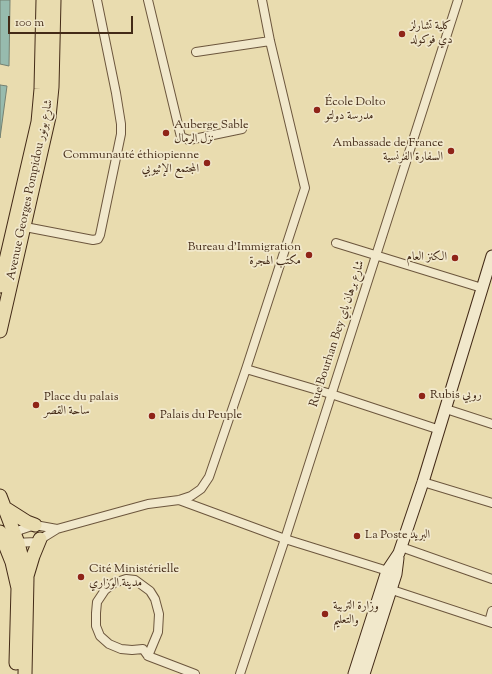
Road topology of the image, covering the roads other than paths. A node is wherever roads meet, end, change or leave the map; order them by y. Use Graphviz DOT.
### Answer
graph roads {
  1 [pos="43,0"];
  2 [pos="54,0"];
  3 [pos="97,0"];
  4 [pos="148,0"];
  5 [pos="262,0"];
  6 [pos="458,0"];
  7 [pos="270,41"];
  8 [pos="196,52"];
  9 [pos="242,129"];
  10 [pos="20,226"];
  11 [pos="336,243"];
  12 [pos="377,255"];
  13 [pos="492,256"];
  14 [pos="0,286"];
  15 [pos="482,288"];
  16 [pos="0,331"];
  17 [pos="246,369"];
  18 [pos="331,394"];
  19 [pos="446,409"];
  20 [pos="492,424"];
  21 [pos="440,430"];
  22 [pos="423,482"];
  23 [pos="0,496"];
  24 [pos="179,500"];
  25 [pos="492,503"];
  26 [pos="5,508"];
  27 [pos="35,525"];
  28 [pos="56,529"];
  29 [pos="2,538"];
  30 [pos="17,538"];
  31 [pos="285,539"];
  32 [pos="40,540"];
  33 [pos="400,550"];
  34 [pos="392,573"];
  35 [pos="27,578"];
  36 [pos="492,579"];
  37 [pos="387,588"];
  38 [pos="492,611"];
  39 [pos="490,622"];
  40 [pos="148,656"];
  41 [pos="16,674"];
  42 [pos="25,674"];
  43 [pos="195,674"];
  44 [pos="240,674"];
  45 [pos="354,674"];
  46 [pos="364,674"];
  1 -- 10 [label="main road, Avenue Georges Pompidou شارع بونور"];
  2 -- 10 [label="main road, Avenue Georges Pompidou شارع بونور"];
  3 -- 10 [label="street"];
  4 -- 9 [label="street"];
  5 -- 7 [label="street"];
  6 -- 12 [label="street, Rue Bourhan Bey شارع برهان باي"];
  7 -- 8 [label="street"];
  7 -- 17 [label="street"];
  10 -- 14 [label="main road, Avenue Georges Pompidou شارع بونور"];
  10 -- 16 [label="main road, Avenue Georges Pompidou شارع بونور"];
  11 -- 12 [label="street"];
  12 -- 15 [label="street"];
  12 -- 18 [label="street, Rue Bourhan Bey شارع برهان باي"];
  13 -- 15 [label="main road"];
  15 -- 19 [label="main road"];
  17 -- 18 [label="street"];
  17 -- 24 [label="street"];
  18 -- 21 [label="street"];
  18 -- 31 [label="street, Rue Bourhan Bey شارع برهان باي"];
  19 -- 20 [label="street"];
  19 -- 21 [label="main road"];
  21 -- 22 [label="main road"];
  22 -- 25 [label="street"];
  22 -- 33 [label="main road"];
  23 -- 26 [label="main road"];
  24 -- 28 [label="street"];
  24 -- 31 [label="street"];
  26 -- 27 [label="main road"];
  26 -- 30 [label="main road"];
  27 -- 28 [label="street"];
  27 -- 30 [label="street"];
  28 -- 32 [label="street"];
  29 -- 30 [label="street"];
  29 -- 41 [label="main road"];
  30 -- 32 [label="street"];
  30 -- 35 [label="main road"];
  31 -- 34 [label="street"];
  31 -- 44 [label="street, Rue Bourhan Bey شارع برهان باي"];
  32 -- 35 [label="main road"];
  33 -- 34 [label="main road"];
  33 -- 36 [label="street"];
  34 -- 37 [label="main road"];
  35 -- 42 [label="main road"];
  37 -- 39 [label="street"];
  37 -- 45 [label="main road"];
  37 -- 46 [label="main road"];
  38 -- 39 [label="street"];
  40 -- 40 [label="street"];
  40 -- 43 [label="street"];
}
